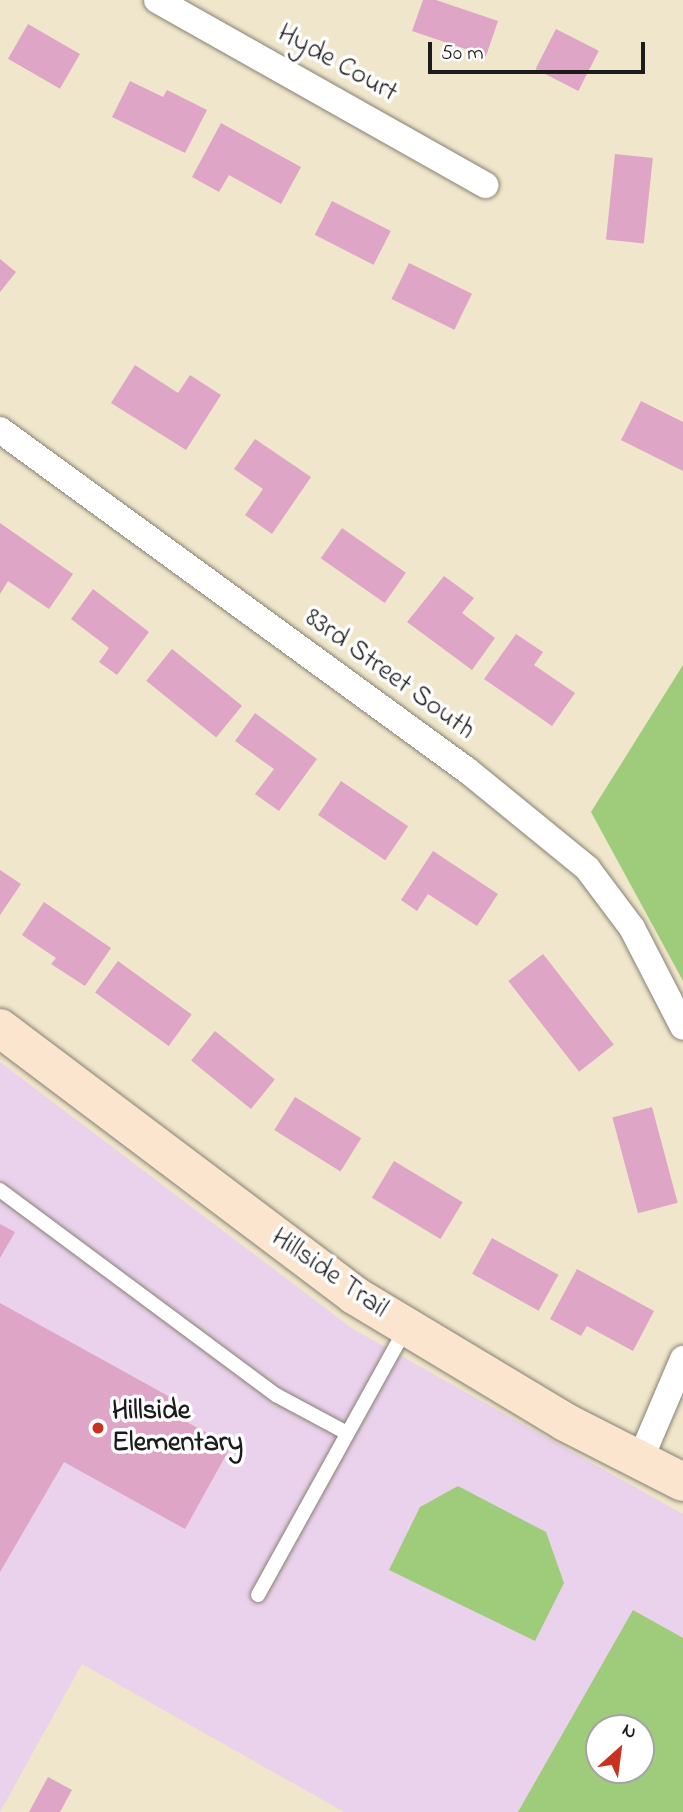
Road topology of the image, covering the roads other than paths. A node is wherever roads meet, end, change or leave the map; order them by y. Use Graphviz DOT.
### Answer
graph roads {
  1 [pos="157,0"];
  2 [pos="485,185"];
  3 [pos="0,430"];
  4 [pos="683,1027"];
  5 [pos="0,1028"];
  6 [pos="0,1190"];
  7 [pos="406,1328"];
  8 [pos="683,1359"];
  9 [pos="347,1433"];
  10 [pos="640,1460"];
  11 [pos="683,1482"];
  12 [pos="258,1595"];
  1 -- 2 [label="street, Hyde Court"];
  3 -- 4 [label="street, 83rd Street South"];
  5 -- 7 [label="street, Hillside Trail"];
  6 -- 9 [label="lane"];
  7 -- 9 [label="lane"];
  7 -- 10 [label="street, Hillside Trail"];
  8 -- 10 [label="street"];
  9 -- 12 [label="lane"];
  10 -- 11 [label="street, Hillside Trail"];
}
